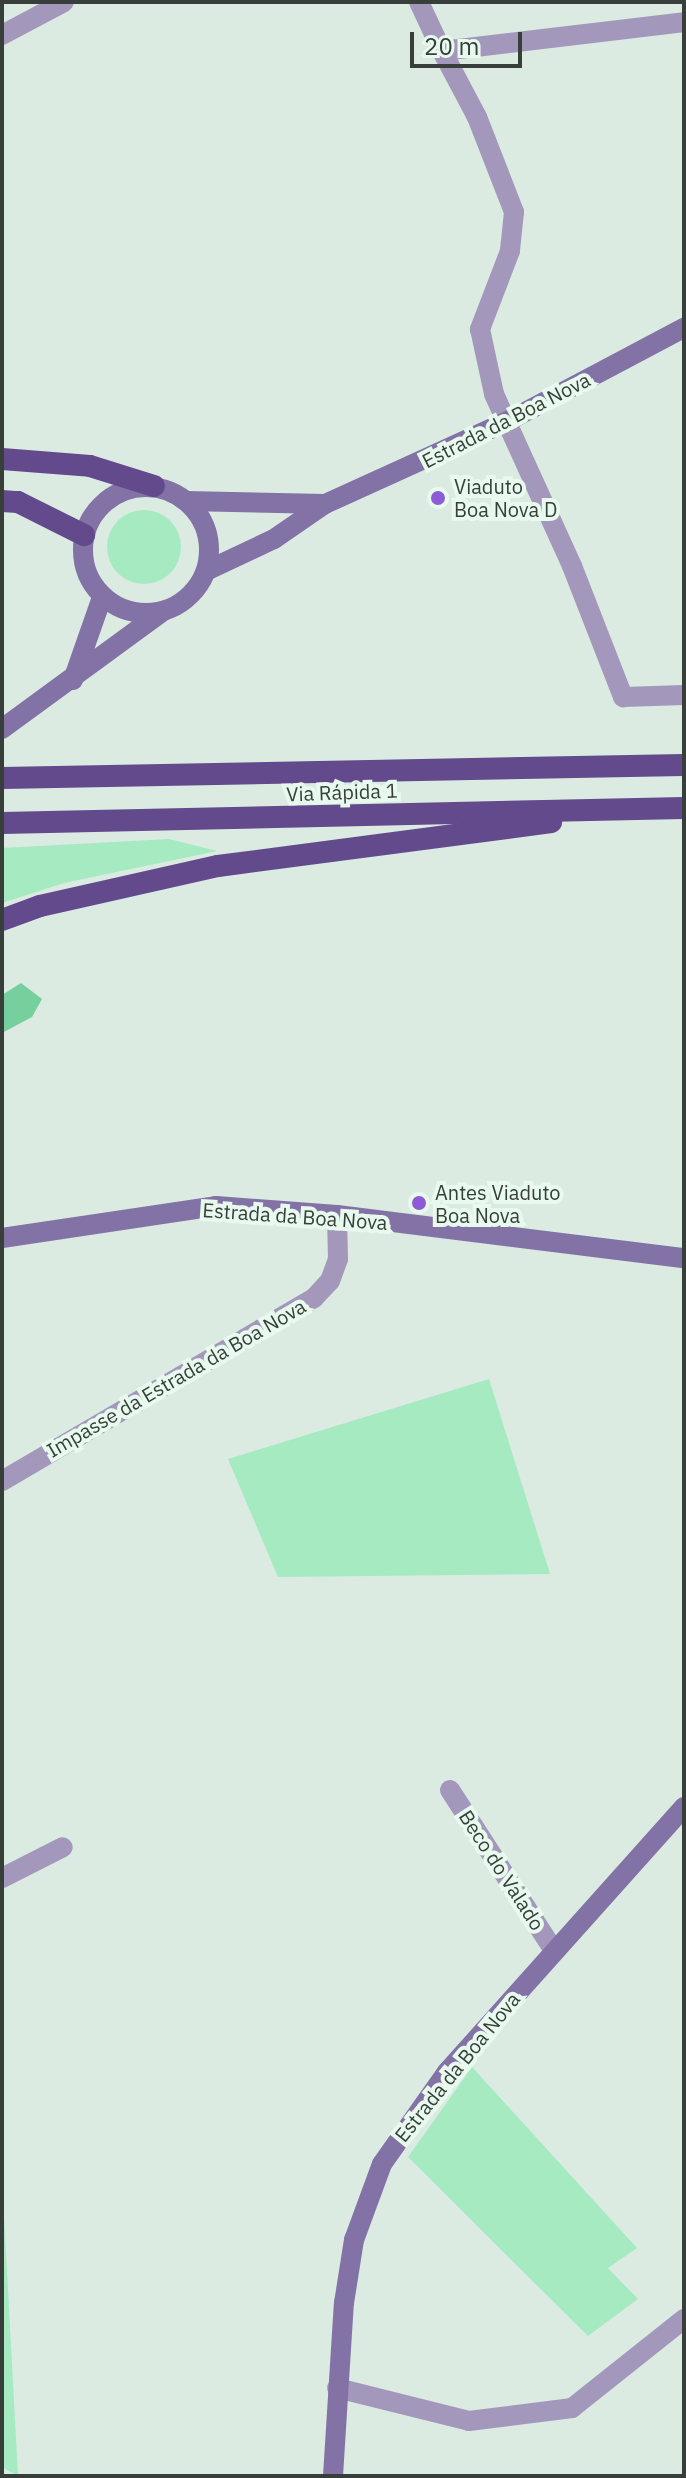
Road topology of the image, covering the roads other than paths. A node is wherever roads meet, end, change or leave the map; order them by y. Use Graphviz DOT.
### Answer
graph roads {
  1 [pos="64,2"];
  2 [pos="419,2"];
  3 [pos="684,22"];
  4 [pos="2,35"];
  5 [pos="442,51"];
  6 [pos="684,328"];
  7 [pos="508,421"];
  8 [pos="2,459"];
  9 [pos="154,486"];
  10 [pos="2,501"];
  11 [pos="186,501"];
  12 [pos="325,504"];
  13 [pos="84,535"];
  14 [pos="206,571"];
  15 [pos="102,597"];
  16 [pos="166,609"];
  17 [pos="73,680"];
  18 [pos="684,695"];
  19 [pos="2,729"];
  20 [pos="684,765"];
  21 [pos="2,778"];
  22 [pos="631,808"];
  23 [pos="684,808"];
  24 [pos="2,823"];
  25 [pos="2,920"];
  26 [pos="337,1215"];
  27 [pos="2,1238"];
  28 [pos="684,1258"];
  29 [pos="2,1481"];
  30 [pos="450,1790"];
  31 [pos="684,1807"];
  32 [pos="63,1847"];
  33 [pos="2,1878"];
  34 [pos="553,1949"];
  35 [pos="684,2319"];
  36 [pos="337,2388"];
  37 [pos="333,2476"];
  1 -- 4 [label="street"];
  2 -- 5 [label="street"];
  3 -- 5 [label="street"];
  5 -- 7 [label="street"];
  6 -- 7 [label="main road, Estrada da Boa Nova"];
  7 -- 12 [label="main road, Estrada da Boa Nova"];
  7 -- 18 [label="street"];
  8 -- 9 [label="highway"];
  9 -- 11 [label="main road"];
  9 -- 13 [label="main road"];
  10 -- 13 [label="highway"];
  11 -- 12 [label="main road, Estrada da Boa Nova"];
  11 -- 14 [label="main road"];
  12 -- 14 [label="main road, Estrada da Boa Nova"];
  13 -- 15 [label="main road"];
  14 -- 16 [label="main road"];
  15 -- 16 [label="main road"];
  15 -- 17 [label="main road"];
  16 -- 17 [label="main road"];
  17 -- 19 [label="main road"];
  20 -- 21 [label="highway, Via Rápida 1"];
  22 -- 23 [label="highway, Via Rápida 1"];
  22 -- 24 [label="highway, Via Rápida 1"];
  22 -- 25 [label="highway"];
  26 -- 27 [label="main road, Estrada da Boa Nova"];
  26 -- 28 [label="main road, Estrada da Boa Nova"];
  26 -- 29 [label="street, Impasse da Estrada da Boa Nova"];
  30 -- 34 [label="street, Beco do Valado"];
  31 -- 34 [label="main road, Estrada da Boa Nova"];
  32 -- 33 [label="street"];
  34 -- 36 [label="main road, Estrada da Boa Nova"];
  35 -- 36 [label="street"];
  36 -- 37 [label="main road, Estrada da Boa Nova"];
}
